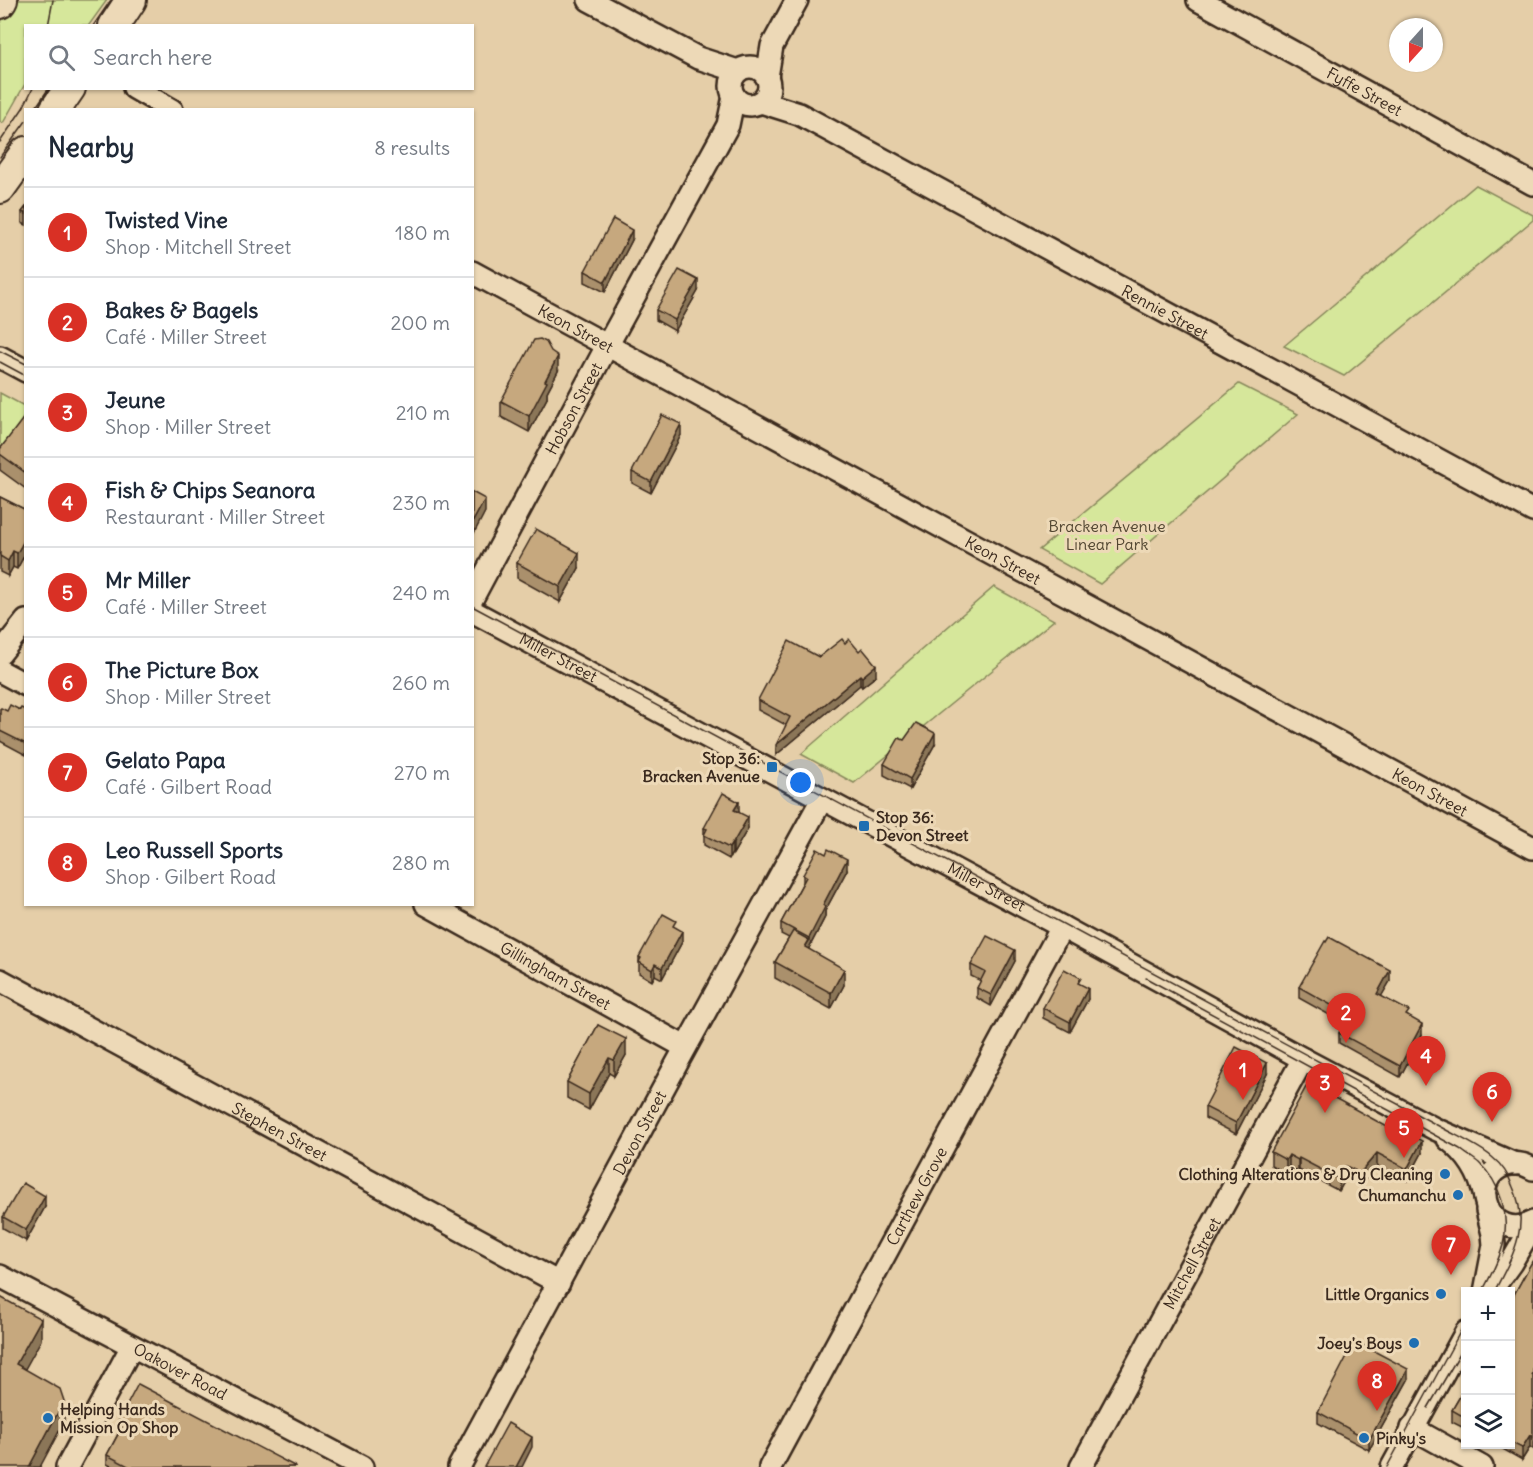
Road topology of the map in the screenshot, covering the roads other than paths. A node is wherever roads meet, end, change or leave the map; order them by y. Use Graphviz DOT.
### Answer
graph roads {
  1 [pos="131,0"];
  2 [pos="589,0"];
  3 [pos="797,0"];
  4 [pos="1198,0"];
  5 [pos="115,24"];
  6 [pos="750,86"];
  7 [pos="69,90"];
  8 [pos="137,90"];
  9 [pos="56,108"];
  10 [pos="169,108"];
  11 [pos="24,155"];
  12 [pos="1533,184"];
  13 [pos="0,188"];
  14 [pos="474,273"];
  15 [pos="607,346"];
  16 [pos="0,357"];
  17 [pos="24,370"];
  18 [pos="1533,511"];
  19 [pos="474,595"];
  20 [pos="474,611"];
  21 [pos="24,624"];
  22 [pos="0,654"];
  23 [pos="0,671"];
  24 [pos="24,684"];
  25 [pos="822,799"];
  26 [pos="1533,848"];
  27 [pos="430,906"];
  28 [pos="1062,927"];
  29 [pos="0,980"];
  30 [pos="685,1047"];
  31 [pos="1303,1059"];
  32 [pos="1435,1129"];
  33 [pos="1526,1165"];
  34 [pos="1485,1200"];
  35 [pos="1533,1223"];
  36 [pos="0,1276"];
  37 [pos="559,1283"];
  38 [pos="1486,1287"];
  39 [pos="1494,1287"];
  40 [pos="1461,1341"];
  41 [pos="132,1346"];
  42 [pos="1412,1428"];
  43 [pos="67,1467"];
  44 [pos="362,1467"];
  45 [pos="459,1467"];
  46 [pos="770,1467"];
  47 [pos="1082,1467"];
  48 [pos="1392,1467"];
  49 [pos="1482,1467"];
  1 -- 5 [label="highway"];
  2 -- 6 [label="street, Rennie Street"];
  3 -- 6 [label="street, Hobson Street"];
  4 -- 12 [label="street, Fyffe Street"];
  6 -- 15 [label="street, Hobson Street"];
  6 -- 18 [label="street, Rennie Street"];
  7 -- 9 [label="highway"];
  8 -- 10 [label="street"];
  11 -- 13 [label="highway"];
  14 -- 15 [label="street, Keon Street"];
  15 -- 19 [label="street, Hobson Street"];
  15 -- 26 [label="street, Keon Street"];
  16 -- 17 [label="street"];
  20 -- 25 [label="street, Miller Street"];
  21 -- 22 [label="street"];
  23 -- 24 [label="street"];
  25 -- 28 [label="street, Miller Street"];
  25 -- 30 [label="street, Devon Street"];
  27 -- 30 [label="street, Gillingham Street"];
  28 -- 31 [label="street, Miller Street"];
  28 -- 46 [label="street, Carthew Grove"];
  29 -- 37 [label="street, Stephen Street"];
  30 -- 37 [label="street, Devon Street"];
  31 -- 32 [label="street, Miller Street"];
  31 -- 47 [label="street, Mitchell Street"];
  32 -- 33 [label="street, Miller Street"];
  32 -- 34 [label="street, Miller Street"];
  33 -- 34 [label="street"];
  34 -- 35 [label="street"];
  34 -- 38 [label="street, Miller Street"];
  35 -- 39 [label="street"];
  36 -- 41 [label="street, Oakover Road"];
  37 -- 45 [label="street, Devon Street"];
  40 -- 42 [label="street"];
  41 -- 43 [label="street"];
  41 -- 44 [label="street, Oakover Road"];
  42 -- 48 [label="street"];
  42 -- 49 [label="street"];
}
